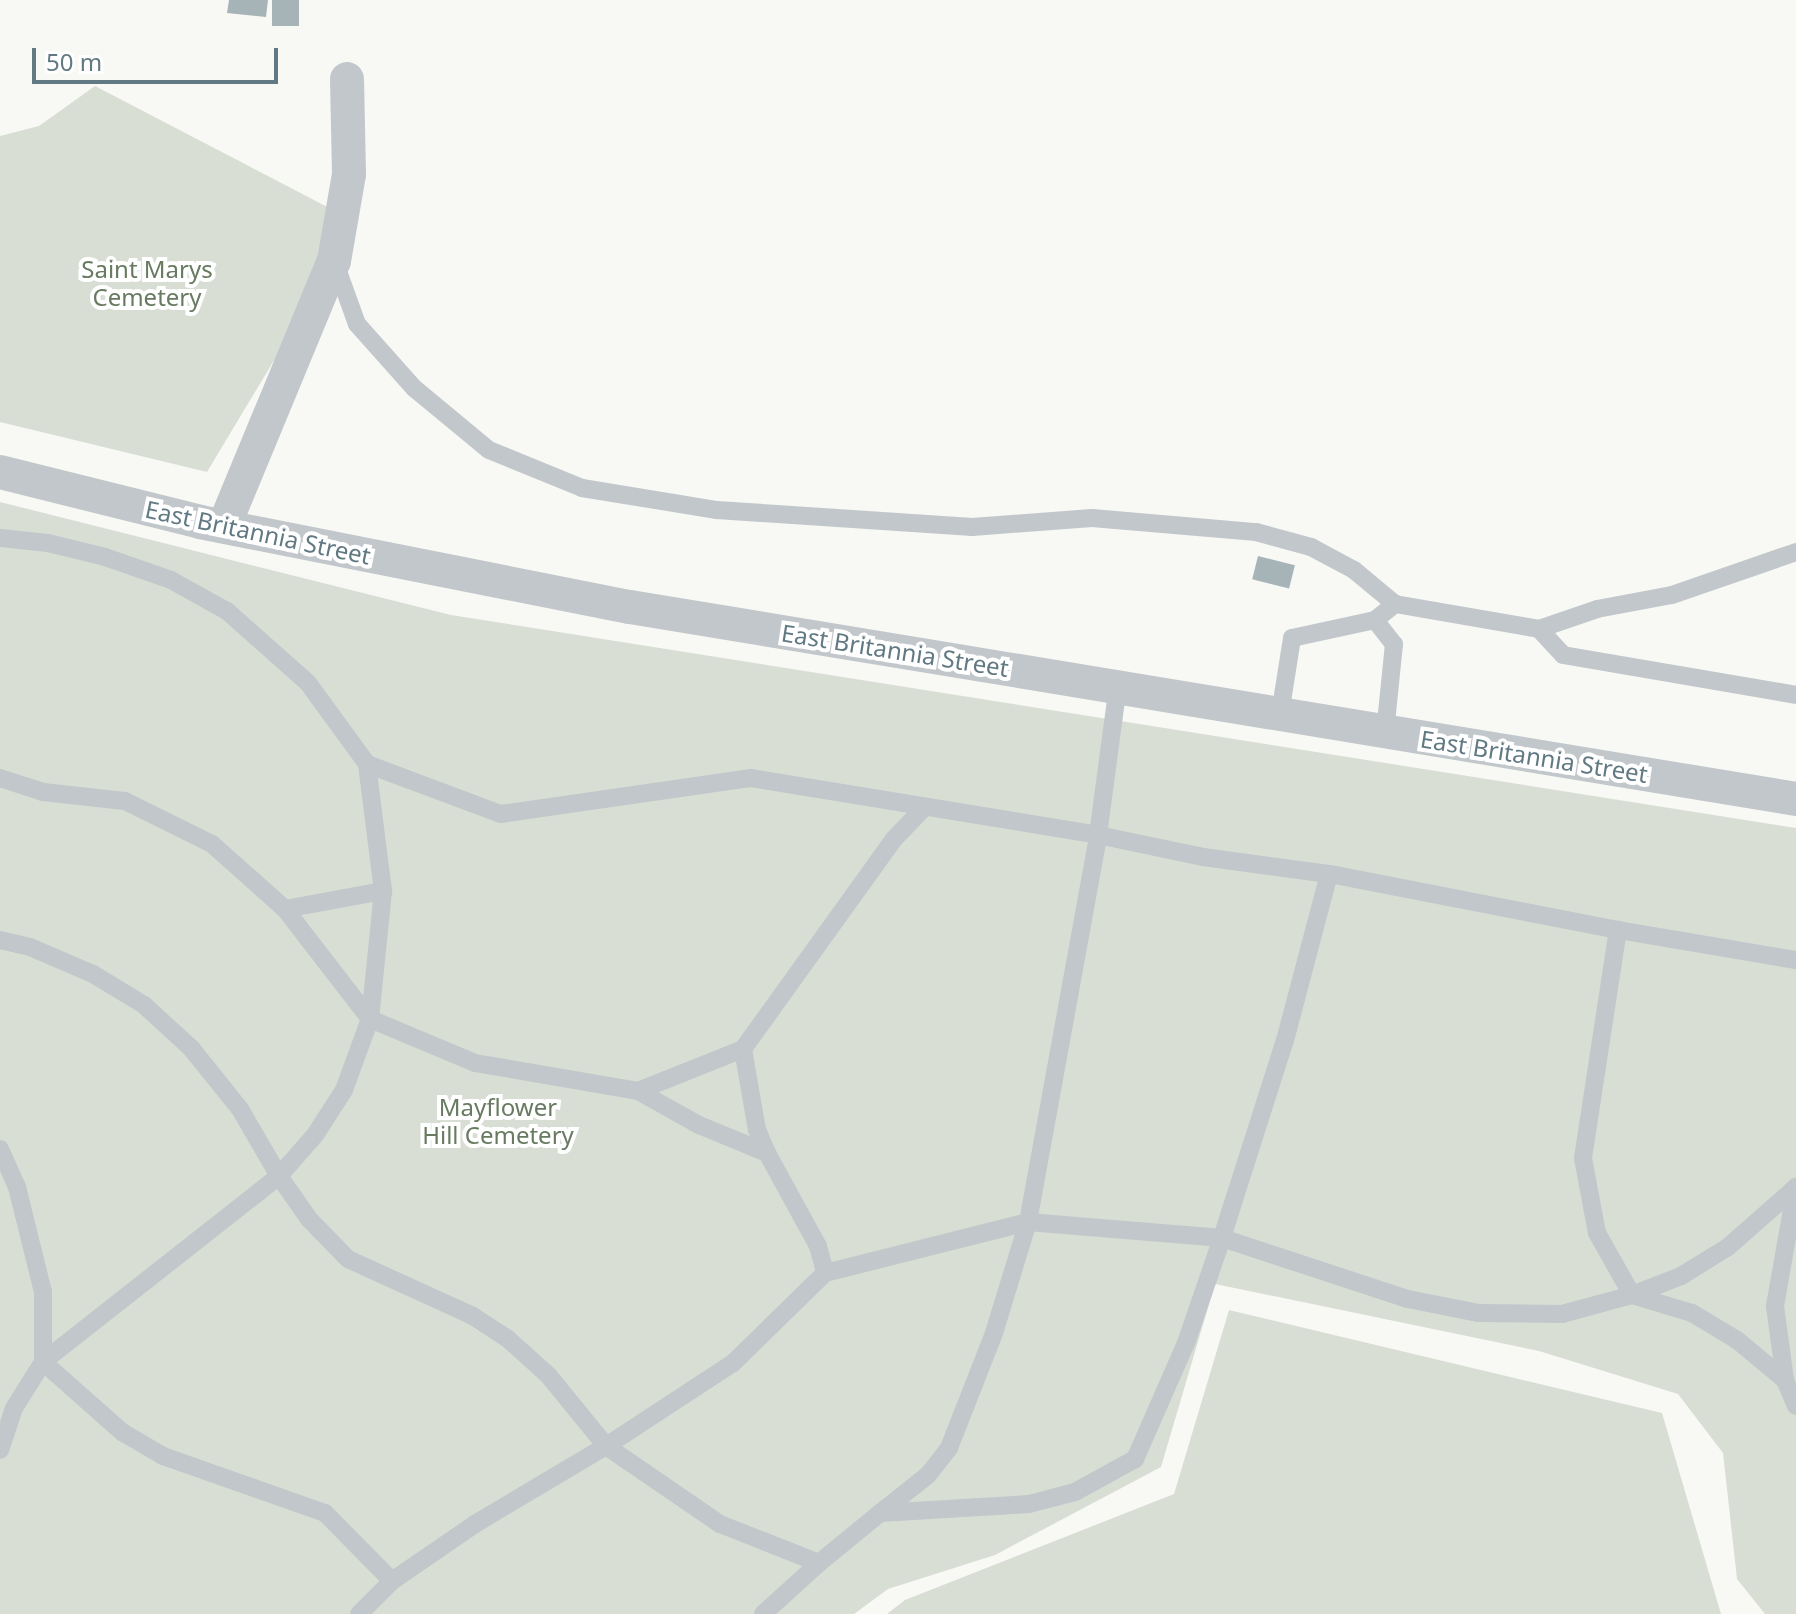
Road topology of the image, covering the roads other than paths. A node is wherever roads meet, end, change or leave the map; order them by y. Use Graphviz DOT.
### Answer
graph roads {
  1 [pos="347,79"];
  2 [pos="334,261"];
  3 [pos="0,472"];
  4 [pos="224,526"];
  5 [pos="0,538"];
  6 [pos="1796,552"];
  7 [pos="1395,604"];
  8 [pos="1375,620"];
  9 [pos="1539,629"];
  10 [pos="1118,686"];
  11 [pos="1796,695"];
  12 [pos="1280,714"];
  13 [pos="1385,732"];
  14 [pos="367,764"];
  15 [pos="0,778"];
  16 [pos="1796,799"];
  17 [pos="923,809"];
  18 [pos="1098,835"];
  19 [pos="1329,874"];
  20 [pos="383,891"];
  21 [pos="285,909"];
  22 [pos="1618,930"];
  23 [pos="0,940"];
  24 [pos="1796,960"];
  25 [pos="370,1019"];
  26 [pos="743,1049"];
  27 [pos="638,1091"];
  28 [pos="0,1149"];
  29 [pos="767,1153"];
  30 [pos="279,1176"];
  31 [pos="1796,1187"];
  32 [pos="1028,1222"];
  33 [pos="1222,1238"];
  34 [pos="825,1273"];
  35 [pos="1632,1295"];
  36 [pos="43,1362"];
  37 [pos="1785,1380"];
  38 [pos="1796,1406"];
  39 [pos="606,1446"];
  40 [pos="0,1450"];
  41 [pos="880,1513"];
  42 [pos="819,1563"];
  43 [pos="392,1581"];
  44 [pos="359,1614"];
  45 [pos="763,1614"];
  1 -- 2 [label="street"];
  2 -- 4 [label="street"];
  2 -- 7 [label="lane"];
  3 -- 4 [label="street, East Britannia Street"];
  4 -- 10 [label="street, East Britannia Street"];
  5 -- 14 [label="lane"];
  6 -- 9 [label="lane"];
  7 -- 8 [label="lane"];
  7 -- 9 [label="lane"];
  8 -- 12 [label="lane"];
  8 -- 13 [label="lane"];
  9 -- 11 [label="lane"];
  10 -- 12 [label="street, East Britannia Street"];
  10 -- 18 [label="lane"];
  12 -- 13 [label="street, East Britannia Street"];
  13 -- 16 [label="street, East Britannia Street"];
  14 -- 17 [label="lane"];
  14 -- 20 [label="lane"];
  15 -- 21 [label="lane"];
  17 -- 18 [label="lane"];
  17 -- 26 [label="lane"];
  18 -- 19 [label="lane"];
  18 -- 32 [label="lane"];
  19 -- 22 [label="lane"];
  19 -- 33 [label="lane"];
  20 -- 21 [label="lane"];
  20 -- 25 [label="lane"];
  21 -- 25 [label="lane"];
  22 -- 24 [label="lane"];
  22 -- 35 [label="lane"];
  23 -- 30 [label="lane"];
  25 -- 27 [label="lane"];
  25 -- 30 [label="lane"];
  26 -- 27 [label="lane"];
  26 -- 29 [label="lane"];
  27 -- 29 [label="lane"];
  28 -- 36 [label="lane"];
  29 -- 34 [label="lane"];
  30 -- 36 [label="lane"];
  30 -- 39 [label="lane"];
  31 -- 35 [label="lane"];
  31 -- 37 [label="lane"];
  32 -- 33 [label="lane"];
  32 -- 34 [label="lane"];
  32 -- 41 [label="lane"];
  33 -- 35 [label="lane"];
  33 -- 41 [label="lane"];
  34 -- 39 [label="lane"];
  35 -- 37 [label="lane"];
  36 -- 40 [label="lane"];
  36 -- 43 [label="lane"];
  37 -- 38 [label="lane"];
  39 -- 42 [label="lane"];
  39 -- 43 [label="lane"];
  41 -- 42 [label="lane"];
  42 -- 45 [label="lane"];
  43 -- 44 [label="lane"];
}
